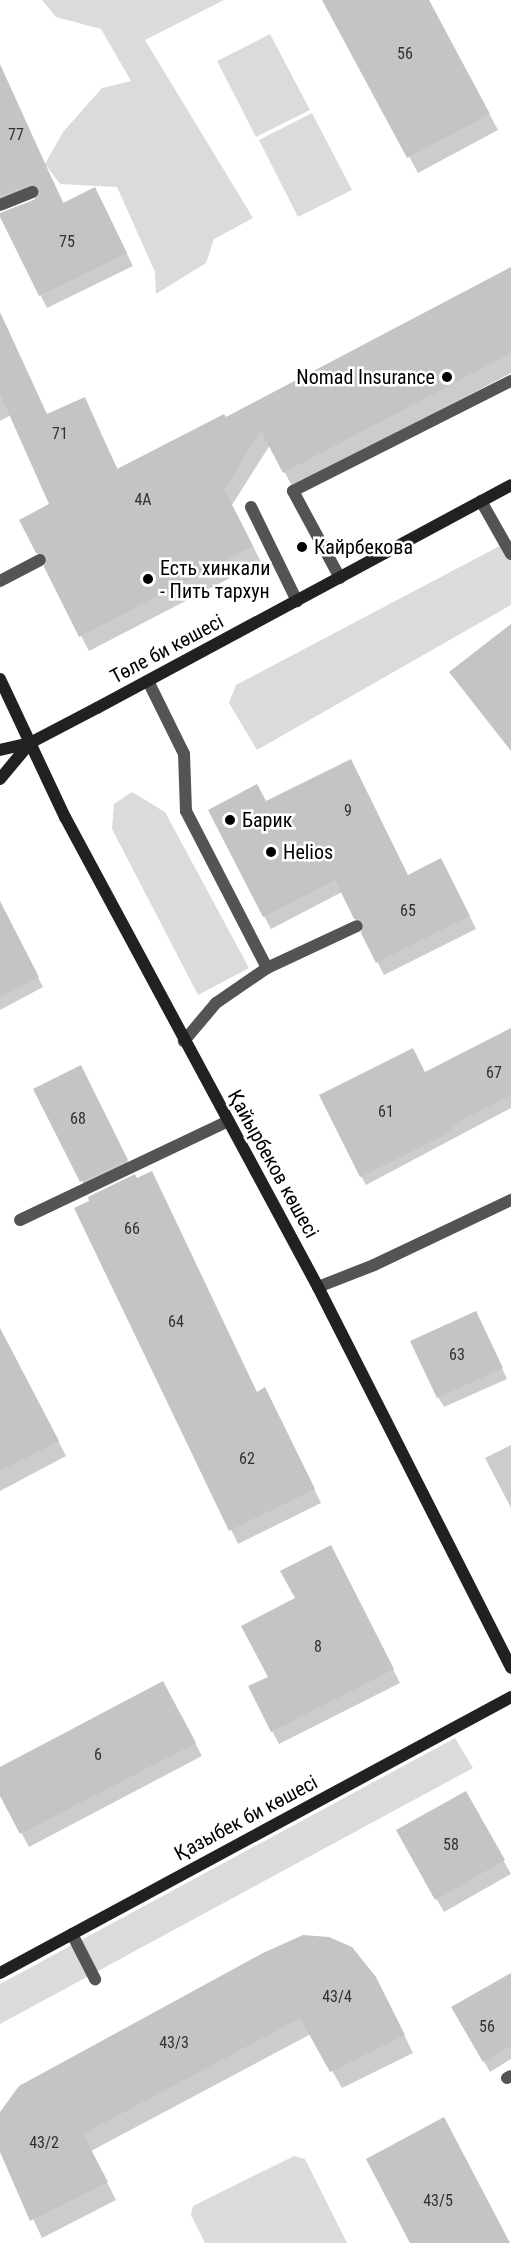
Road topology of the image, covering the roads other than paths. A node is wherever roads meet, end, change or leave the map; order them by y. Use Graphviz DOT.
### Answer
graph roads {
  1 [pos="32,192"];
  2 [pos="0,205"];
  3 [pos="511,381"];
  4 [pos="511,485"];
  5 [pos="481,501"];
  6 [pos="251,507"];
  7 [pos="511,554"];
  8 [pos="40,560"];
  9 [pos="340,578"];
  10 [pos="0,581"];
  11 [pos="297,601"];
  12 [pos="0,679"];
  13 [pos="148,681"];
  14 [pos="30,743"];
  15 [pos="0,750"];
  16 [pos="0,779"];
  17 [pos="357,926"];
  18 [pos="267,968"];
  19 [pos="184,1041"];
  20 [pos="226,1122"];
  21 [pos="511,1200"];
  22 [pos="20,1220"];
  23 [pos="318,1287"];
  24 [pos="511,1668"];
  25 [pos="511,1697"];
  26 [pos="72,1934"];
  27 [pos="0,1974"];
  28 [pos="95,1978"];
  1 -- 2 [label="lane"];
  3 -- 9 [label="lane"];
  4 -- 5 [label="main road, Төле би көшесі"];
  5 -- 7 [label="lane"];
  5 -- 9 [label="main road, Төле би көшесі"];
  6 -- 11 [label="lane"];
  8 -- 10 [label="lane"];
  9 -- 11 [label="main road, Төле би көшесі"];
  11 -- 13 [label="main road, Төле би көшесі"];
  12 -- 14 [label="main road, Қайырбеков көшесі"];
  13 -- 14 [label="main road, Төле би көшесі"];
  13 -- 18 [label="lane"];
  14 -- 15 [label="main road, Төле би көшесі"];
  14 -- 16 [label="main road, Төле би көшесі"];
  14 -- 19 [label="main road, Қайырбеков көшесі"];
  17 -- 18 [label="lane"];
  18 -- 19 [label="lane"];
  19 -- 20 [label="main road, Қайырбеков көшесі"];
  20 -- 22 [label="lane"];
  20 -- 23 [label="main road, Қайырбеков көшесі"];
  21 -- 23 [label="lane"];
  23 -- 24 [label="main road, Қайырбеков көшесі"];
  25 -- 26 [label="main road, Қазыбек би көшесі"];
  26 -- 27 [label="main road, Қазыбек би көшесі"];
  26 -- 28 [label="lane"];
}
